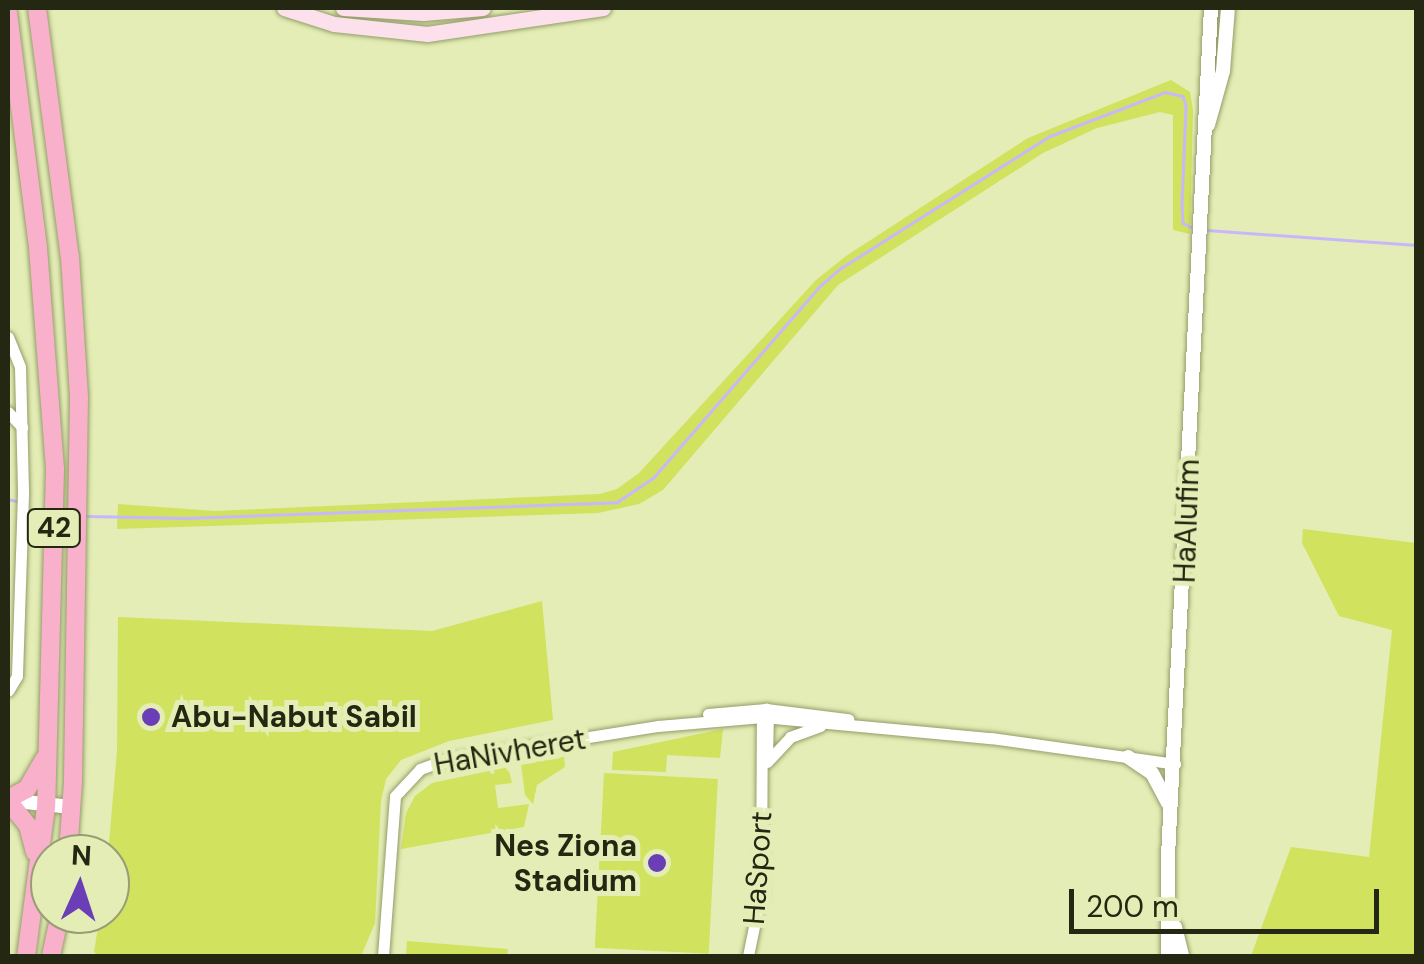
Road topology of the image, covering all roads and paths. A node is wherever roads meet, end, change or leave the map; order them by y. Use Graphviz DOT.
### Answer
graph roads {
  1 [pos="284,8"];
  2 [pos="343,8"];
  3 [pos="483,8"];
  4 [pos="603,8"];
  5 [pos="1211,8"];
  6 [pos="1228,8"];
  7 [pos="38,10"];
  8 [pos="8,13"];
  9 [pos="1201,150"];
  10 [pos="8,337"];
  11 [pos="21,395"];
  12 [pos="8,410"];
  13 [pos="22,427"];
  14 [pos="8,521"];
  15 [pos="22,525"];
  16 [pos="8,691"];
  17 [pos="766,714"];
  18 [pos="735,718"];
  19 [pos="50,724"];
  20 [pos="830,724"];
  21 [pos="658,726"];
  22 [pos="881,728"];
  23 [pos="762,742"];
  24 [pos="1128,757"];
  25 [pos="767,762"];
  26 [pos="1175,764"];
  27 [pos="764,779"];
  28 [pos="8,800"];
  29 [pos="46,807"];
  30 [pos="71,807"];
  31 [pos="1170,811"];
  32 [pos="31,834"];
  33 [pos="43,834"];
  34 [pos="69,834"];
  35 [pos="1168,892"];
  36 [pos="30,931"];
  37 [pos="382,937"];
  38 [pos="26,956"];
  39 [pos="373,956"];
  40 [pos="383,956"];
  41 [pos="748,956"];
  42 [pos="1168,956"];
  43 [pos="1182,956"];
  1 -- 4 [label="main road"];
  2 -- 3 [label="main road"];
  5 -- 9 [label="street, HaAlufim"];
  6 -- 9 [label="street, HaAlufim"];
  7 -- 30 [label="highway, 42"];
  8 -- 19 [label="highway, 42"];
  9 -- 26 [label="street, HaAlufim"];
  10 -- 11 [label="street"];
  11 -- 12 [label="street"];
  11 -- 13 [label="street"];
  12 -- 13 [label="street"];
  13 -- 15 [label="street"];
  14 -- 15 [label="street"];
  15 -- 16 [label="street"];
  17 -- 18 [label="street, HaNivheret"];
  17 -- 20 [label="street, HaNivheret"];
  17 -- 21 [label="street, HaNivheret"];
  17 -- 22 [label="street, HaNivheret"];
  17 -- 23 [label="street, HaSport"];
  17 -- 25 [label="street, HaSport"];
  18 -- 21 [label="street, HaNivheret"];
  18 -- 23 [label="street"];
  19 -- 28 [label="highway"];
  19 -- 29 [label="highway, 42"];
  20 -- 22 [label="street, HaNivheret"];
  20 -- 25 [label="street"];
  21 -- 37 [label="street, HaNivheret"];
  22 -- 24 [label="street, HaNivheret"];
  23 -- 27 [label="street, HaSport"];
  24 -- 26 [label="street, HaNivheret"];
  24 -- 31 [label="street"];
  25 -- 27 [label="street, HaSport"];
  26 -- 31 [label="street, HaAlufim"];
  27 -- 41 [label="street, HaSport"];
  28 -- 29 [label="street"];
  28 -- 32 [label="highway"];
  29 -- 30 [label="street"];
  29 -- 33 [label="highway, 42"];
  30 -- 34 [label="highway, 42"];
  31 -- 35 [label="street, HaAlufim"];
  35 -- 42 [label="street, HaAlufim"];
  35 -- 43 [label="street, HaAlufim"];
  36 -- 38 [label="highway, 42"];
  37 -- 39 [label="street, HaNivheret"];
  37 -- 40 [label="street, HaNivheret"];
}
